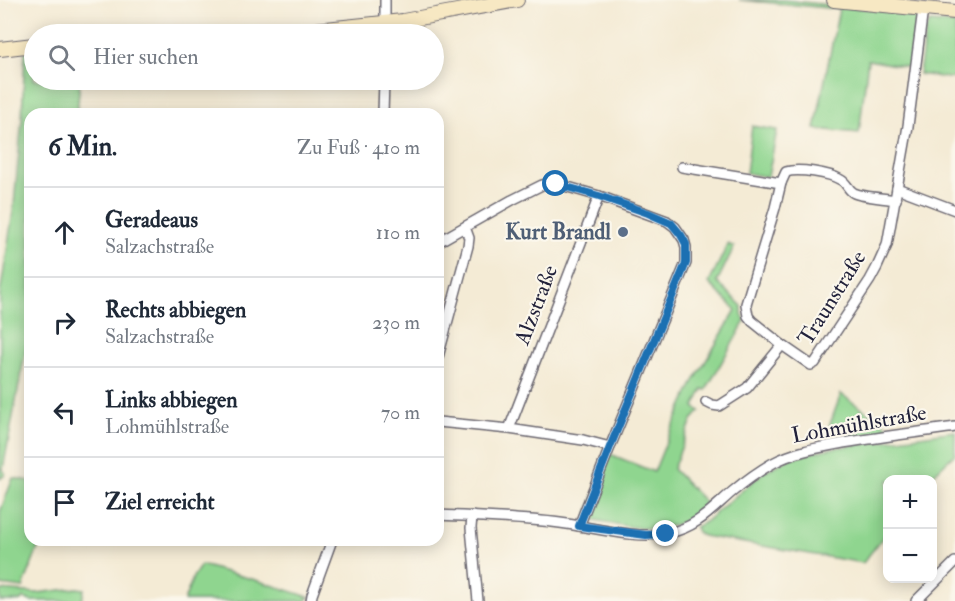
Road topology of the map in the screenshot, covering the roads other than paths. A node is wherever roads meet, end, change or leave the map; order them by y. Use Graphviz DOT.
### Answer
graph roads {
  1 [pos="385,0"];
  2 [pos="517,0"];
  3 [pos="834,0"];
  4 [pos="923,9"];
  5 [pos="955,12"];
  6 [pos="385,24"];
  7 [pos="408,24"];
  8 [pos="24,46"];
  9 [pos="0,49"];
  10 [pos="384,90"];
  11 [pos="383,108"];
  12 [pos="682,167"];
  13 [pos="781,183"];
  14 [pos="897,189"];
  15 [pos="599,196"];
  16 [pos="896,200"];
  17 [pos="955,210"];
  18 [pos="465,227"];
  19 [pos="444,239"];
  20 [pos="444,335"];
  21 [pos="782,345"];
  22 [pos="706,402"];
  23 [pos="444,423"];
  24 [pos="955,427"];
  25 [pos="509,429"];
  26 [pos="610,447"];
  27 [pos="444,515"];
  28 [pos="472,516"];
  29 [pos="579,526"];
  30 [pos="330,546"];
  31 [pos="955,562"];
  32 [pos="311,601"];
  33 [pos="478,601"];
  34 [pos="916,601"];
  1 -- 6 [label="street"];
  2 -- 7 [label="street"];
  3 -- 4 [label="street"];
  4 -- 5 [label="street"];
  4 -- 14 [label="street, Traunstraße"];
  8 -- 9 [label="street"];
  10 -- 11 [label="street"];
  12 -- 13 [label="street"];
  13 -- 16 [label="street"];
  13 -- 21 [label="street"];
  14 -- 16 [label="street, Traunstraße"];
  14 -- 17 [label="street"];
  15 -- 18 [label="street"];
  15 -- 25 [label="street, Alzstraße"];
  15 -- 26 [label="street"];
  16 -- 21 [label="street, Traunstraße"];
  18 -- 19 [label="street"];
  18 -- 20 [label="street"];
  21 -- 22 [label="street, Traunstraße"];
  23 -- 25 [label="street"];
  24 -- 29 [label="street, Lohmühlstraße"];
  25 -- 26 [label="street"];
  26 -- 29 [label="street"];
  27 -- 28 [label="street, Lohmühlstraße"];
  28 -- 29 [label="street, Lohmühlstraße"];
  28 -- 33 [label="street"];
  30 -- 32 [label="street"];
  31 -- 34 [label="street"];
}
